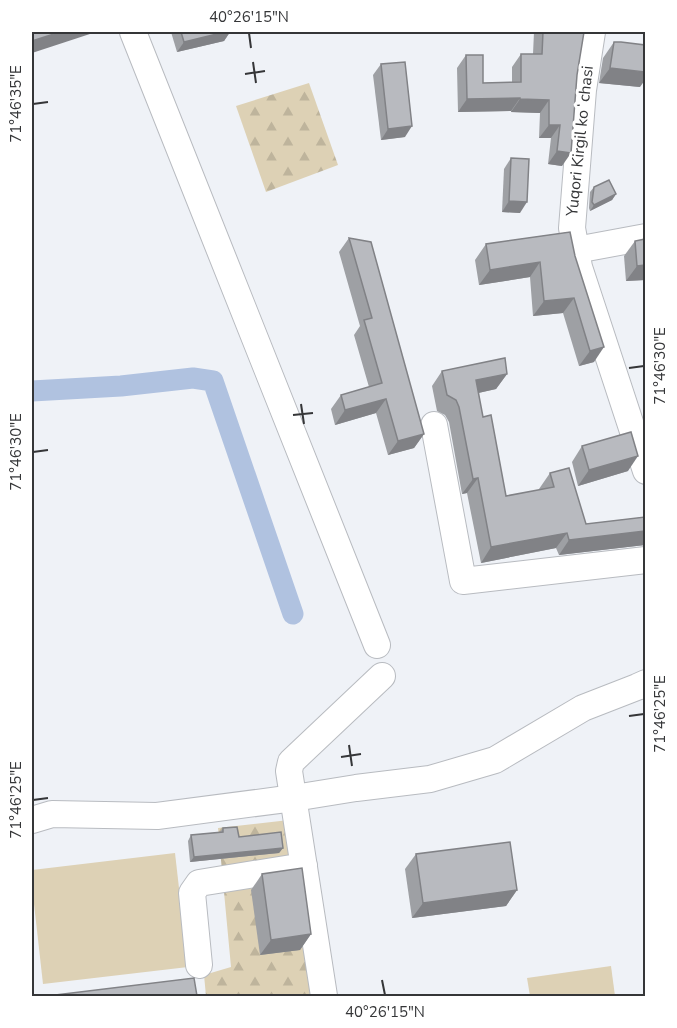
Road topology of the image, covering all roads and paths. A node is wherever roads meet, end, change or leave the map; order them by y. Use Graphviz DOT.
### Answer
graph roads {
  1 [pos="133,32"];
  2 [pos="592,32"];
  3 [pos="645,237"];
  4 [pos="576,250"];
  5 [pos="434,425"];
  6 [pos="645,471"];
  7 [pos="645,560"];
  8 [pos="377,645"];
  9 [pos="382,676"];
  10 [pos="645,683"];
  11 [pos="294,798"];
  12 [pos="32,820"];
  13 [pos="304,866"];
  14 [pos="199,965"];
  15 [pos="324,996"];
  1 -- 8 [label="street"];
  2 -- 4 [label="street, Yuqori Kirgil koʻchasi"];
  3 -- 4 [label="street"];
  4 -- 6 [label="street, Yuqori Kirgil koʻchasi"];
  5 -- 7 [label="street"];
  9 -- 11 [label="street"];
  10 -- 11 [label="street"];
  11 -- 12 [label="street"];
  11 -- 13 [label="street"];
  13 -- 14 [label="street"];
  13 -- 15 [label="street"];
}
